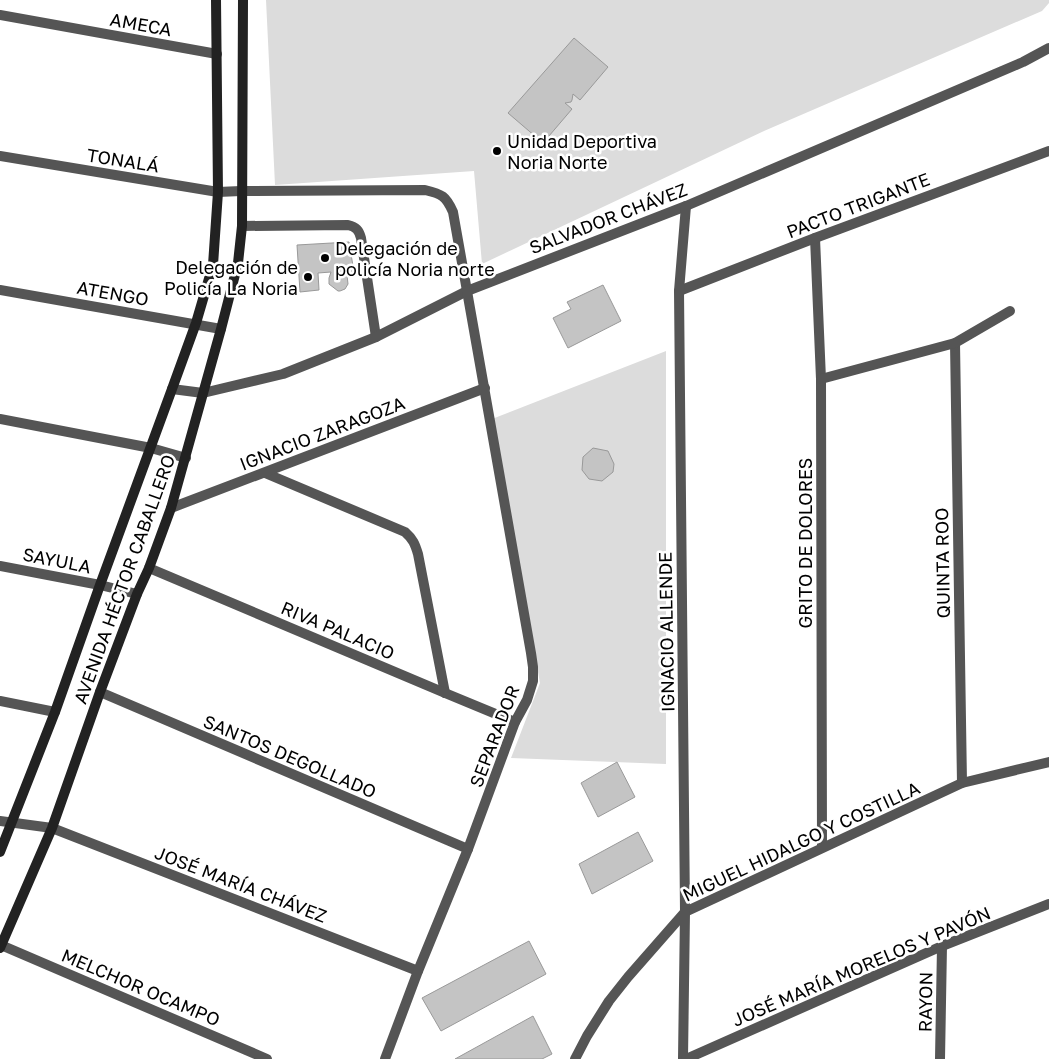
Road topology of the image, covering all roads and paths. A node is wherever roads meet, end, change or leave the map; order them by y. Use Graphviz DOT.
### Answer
graph roads {
  1 [pos="216,0"];
  2 [pos="243,0"];
  3 [pos="0,15"];
  4 [pos="1049,48"];
  5 [pos="217,54"];
  6 [pos="1049,150"];
  7 [pos="0,156"];
  8 [pos="241,191"];
  9 [pos="218,192"];
  10 [pos="686,206"];
  11 [pos="242,226"];
  12 [pos="815,238"];
  13 [pos="0,290"];
  14 [pos="679,290"];
  15 [pos="467,291"];
  16 [pos="1010,311"];
  17 [pos="196,323"];
  18 [pos="221,328"];
  19 [pos="376,337"];
  20 [pos="956,343"];
  21 [pos="821,379"];
  22 [pos="485,388"];
  23 [pos="172,389"];
  24 [pos="203,393"];
  25 [pos="0,419"];
  26 [pos="151,448"];
  27 [pos="186,458"];
  28 [pos="265,473"];
  29 [pos="171,508"];
  30 [pos="0,566"];
  31 [pos="149,568"];
  32 [pos="100,585"];
  33 [pos="137,594"];
  34 [pos="100,692"];
  35 [pos="445,693"];
  36 [pos="0,701"];
  37 [pos="55,712"];
  38 [pos="515,722"];
  39 [pos="1049,762"];
  40 [pos="962,783"];
  41 [pos="0,821"];
  42 [pos="12,823"];
  43 [pos="52,828"];
  44 [pos="822,847"];
  45 [pos="468,849"];
  46 [pos="0,852"];
  47 [pos="1049,904"];
  48 [pos="685,912"];
  49 [pos="942,946"];
  50 [pos="1,947"];
  51 [pos="418,971"];
  52 [pos="267,1059"];
  53 [pos="385,1059"];
  54 [pos="575,1059"];
  55 [pos="684,1059"];
  56 [pos="940,1059"];
  1 -- 5 [label="main road, AVENIDA HÉCTOR CABALLERO"];
  2 -- 8 [label="main road, AVENIDA HÉCTOR CABALLERO"];
  3 -- 5 [label="street, AMECA"];
  4 -- 10 [label="street, SALVADOR CHÁVEZ"];
  5 -- 9 [label="main road, AVENIDA HÉCTOR CABALLERO"];
  6 -- 12 [label="street, PACTO TRIGANTE"];
  7 -- 9 [label="street, TONALÁ"];
  8 -- 9 [label="street, TONALÁ"];
  8 -- 11 [label="main road, AVENIDA HÉCTOR CABALLERO"];
  8 -- 15 [label="street, TONALÁ"];
  9 -- 17 [label="main road, AVENIDA HÉCTOR CABALLERO"];
  10 -- 14 [label="street, IGNACIO ALLENDE"];
  10 -- 15 [label="street, SALVADOR CHÁVEZ"];
  11 -- 18 [label="main road, AVENIDA HÉCTOR CABALLERO"];
  11 -- 19 [label="street"];
  12 -- 14 [label="street, PACTO TRIGANTE"];
  12 -- 21 [label="street, GRITO DE DOLORES"];
  13 -- 17 [label="street, ATENGO"];
  14 -- 48 [label="street, IGNACIO ALLENDE"];
  15 -- 19 [label="street, SALVADOR CHÁVEZ"];
  15 -- 22 [label="street, SEPARADOR"];
  16 -- 20 [label="street"];
  17 -- 18 [label="street, ATENGO"];
  17 -- 23 [label="main road, AVENIDA HÉCTOR CABALLERO"];
  18 -- 24 [label="main road, AVENIDA HÉCTOR CABALLERO"];
  19 -- 24 [label="street, SALVADOR CHÁVEZ"];
  20 -- 21 [label="street"];
  20 -- 40 [label="street, QUINTA ROO"];
  21 -- 44 [label="street, GRITO DE DOLORES"];
  22 -- 28 [label="street, IGNACIO ZARAGOZA"];
  22 -- 38 [label="street, SEPARADOR"];
  23 -- 24 [label="street, SALVADOR CHÁVEZ"];
  23 -- 26 [label="main road, AVENIDA HÉCTOR CABALLERO"];
  24 -- 27 [label="main road, AVENIDA HÉCTOR CABALLERO"];
  25 -- 26 [label="street"];
  26 -- 27 [label="street"];
  26 -- 32 [label="main road, AVENIDA HÉCTOR CABALLERO"];
  27 -- 29 [label="main road, AVENIDA HÉCTOR CABALLERO"];
  28 -- 29 [label="street, IGNACIO ZARAGOZA"];
  28 -- 35 [label="street"];
  29 -- 31 [label="main road, AVENIDA HÉCTOR CABALLERO"];
  30 -- 32 [label="street, SAYULA"];
  31 -- 33 [label="main road, AVENIDA HÉCTOR CABALLERO"];
  31 -- 35 [label="street, RIVA PALACIO"];
  32 -- 33 [label="street, SAYULA"];
  32 -- 37 [label="main road, AVENIDA HÉCTOR CABALLERO"];
  33 -- 34 [label="main road, AVENIDA HÉCTOR CABALLERO"];
  34 -- 43 [label="main road, AVENIDA HÉCTOR CABALLERO"];
  34 -- 45 [label="street, SANTOS DEGOLLADO"];
  35 -- 38 [label="street, RIVA PALACIO"];
  36 -- 37 [label="street"];
  37 -- 42 [label="main road, AVENIDA HÉCTOR CABALLERO"];
  38 -- 45 [label="street, SEPARADOR"];
  39 -- 40 [label="street, MIGUEL HIDALGO Y COSTILLA"];
  40 -- 44 [label="street, MIGUEL HIDALGO Y COSTILLA"];
  41 -- 42 [label="street, JOSÉ MARÍA CHÁVEZ"];
  42 -- 43 [label="street, JOSÉ MARÍA CHÁVEZ"];
  42 -- 46 [label="main road, AVENIDA HÉCTOR CABALLERO"];
  43 -- 50 [label="main road, AVENIDA HÉCTOR CABALLERO"];
  43 -- 51 [label="street, JOSÉ MARÍA CHÁVEZ"];
  44 -- 48 [label="street, MIGUEL HIDALGO Y COSTILLA"];
  45 -- 51 [label="street, SEPARADOR"];
  47 -- 49 [label="street, JOSÉ MARÍA MORELOS Y PAVÓN"];
  48 -- 54 [label="street, MIGUEL HIDALGO Y COSTILLA"];
  48 -- 55 [label="street, IGNACIO ALLENDE"];
  49 -- 55 [label="street, JOSÉ MARÍA MORELOS Y PAVÓN"];
  49 -- 56 [label="street, RAYON"];
  50 -- 52 [label="street, MELCHOR OCAMPO"];
  51 -- 53 [label="street, SEPARADOR"];
}
